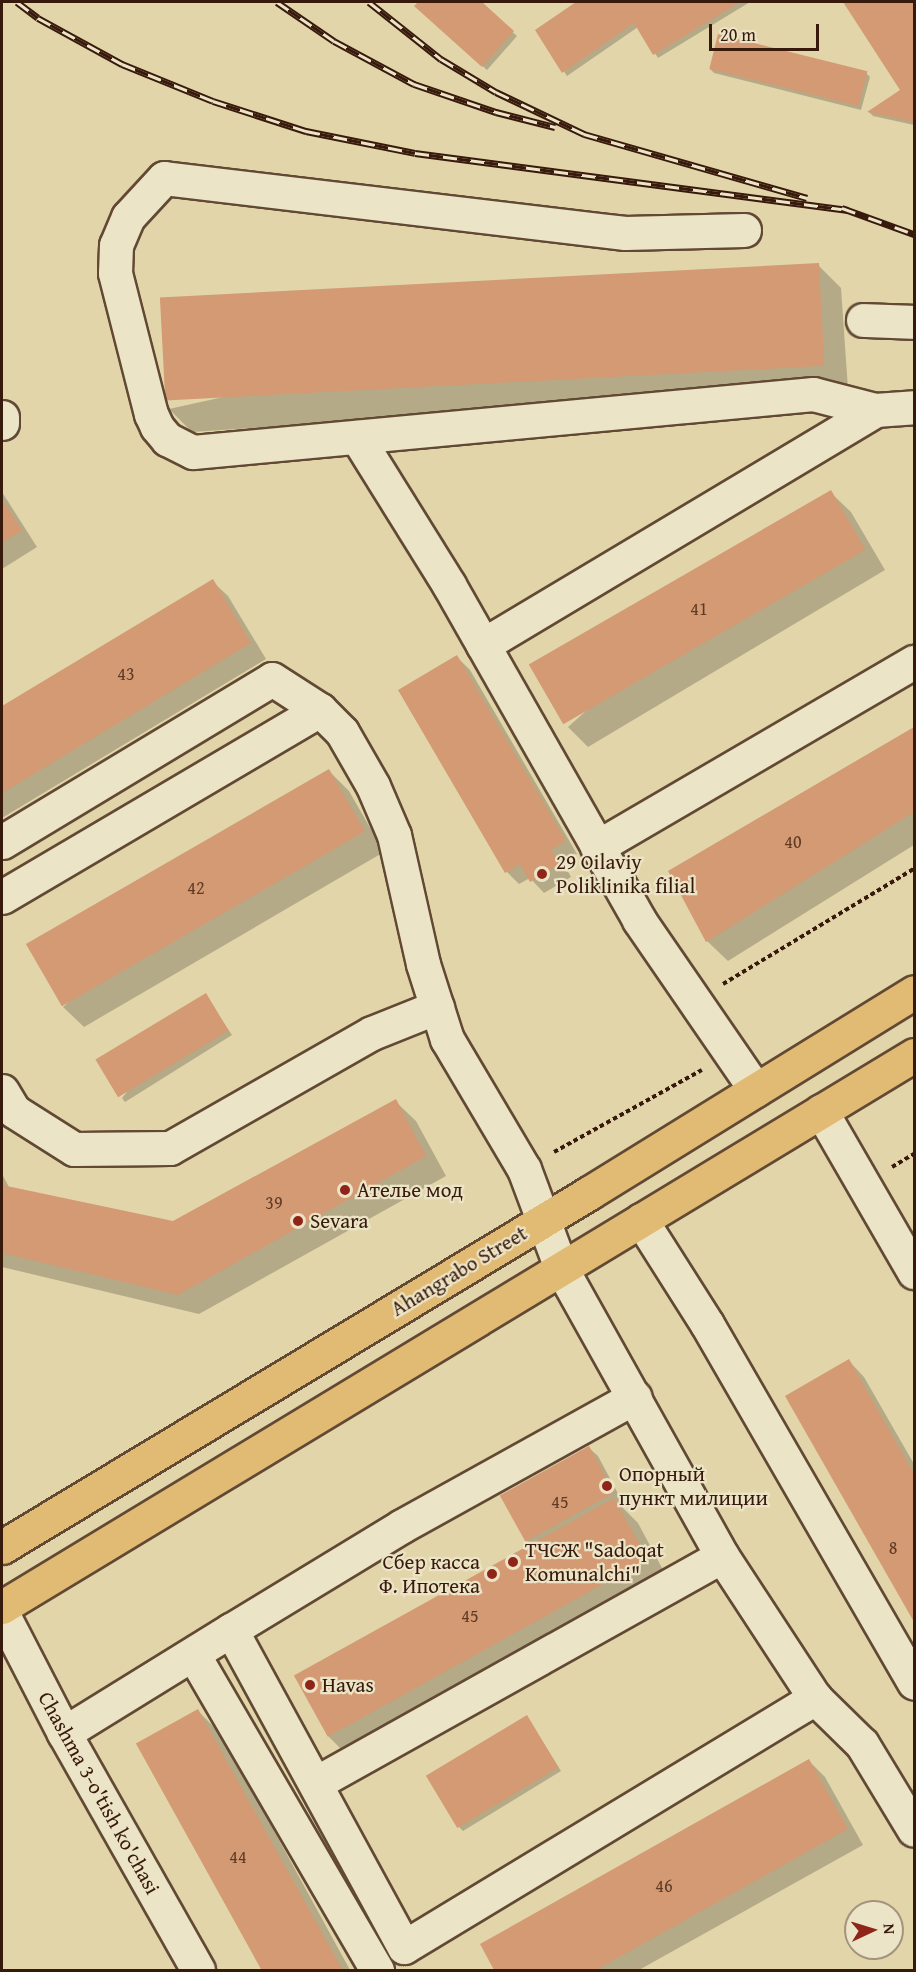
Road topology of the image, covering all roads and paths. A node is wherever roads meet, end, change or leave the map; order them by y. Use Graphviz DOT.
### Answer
graph roads {
  1 [pos="744,230"];
  2 [pos="863,320"];
  3 [pos="915,322"];
  4 [pos="915,407"];
  5 [pos="875,410"];
  6 [pos="2,417"];
  7 [pos="2,423"];
  8 [pos="357,437"];
  9 [pos="483,645"];
  10 [pos="915,662"];
  11 [pos="320,710"];
  12 [pos="2,842"];
  13 [pos="597,847"];
  14 [pos="915,869"];
  15 [pos="2,897"];
  16 [pos="915,992"];
  17 [pos="694,1001"];
  18 [pos="437,1007"];
  19 [pos="731,1054"];
  20 [pos="915,1055"];
  21 [pos="756,1090"];
  22 [pos="2,1091"];
  23 [pos="821,1111"];
  24 [pos="524,1169"];
  25 [pos="544,1220"];
  26 [pos="641,1220"];
  27 [pos="561,1268"];
  28 [pos="915,1272"];
  29 [pos="635,1397"];
  30 [pos="2,1547"];
  31 [pos="722,1557"];
  32 [pos="2,1608"];
  33 [pos="2,1613"];
  34 [pos="231,1630"];
  35 [pos="193,1654"];
  36 [pos="915,1683"];
  37 [pos="815,1698"];
  38 [pos="64,1733"];
  39 [pos="316,1783"];
  40 [pos="915,1830"];
  41 [pos="198,1971"];
  42 [pos="377,1971"];
  1 -- 8 [label="street"];
  2 -- 3 [label="street"];
  4 -- 5 [label="street"];
  5 -- 8 [label="street"];
  5 -- 9 [label="street"];
  6 -- 7 [label="street"];
  8 -- 9 [label="street"];
  9 -- 13 [label="street"];
  10 -- 13 [label="street"];
  11 -- 12 [label="street"];
  11 -- 15 [label="street"];
  11 -- 18 [label="street"];
  13 -- 17 [label="street"];
  14 -- 17 [label="path"];
  16 -- 21 [label="main road, Ahangrabo Street"];
  17 -- 19 [label="street"];
  18 -- 22 [label="street"];
  18 -- 24 [label="street"];
  19 -- 21 [label="street"];
  19 -- 24 [label="path"];
  20 -- 23 [label="main road"];
  21 -- 25 [label="main road, Ahangrabo Street"];
  23 -- 26 [label="main road"];
  23 -- 28 [label="street"];
  24 -- 25 [label="street"];
  25 -- 27 [label="street"];
  25 -- 30 [label="main road, Ahangrabo Street"];
  26 -- 27 [label="main road"];
  26 -- 36 [label="street"];
  27 -- 29 [label="street"];
  27 -- 32 [label="main road"];
  29 -- 31 [label="street"];
  29 -- 34 [label="street"];
  31 -- 37 [label="street"];
  31 -- 39 [label="street"];
  33 -- 38 [label="street, Chashma 3-o'tish ko'chasi"];
  34 -- 35 [label="street"];
  34 -- 39 [label="street"];
  35 -- 38 [label="street"];
  35 -- 42 [label="street"];
  37 -- 39 [label="street"];
  37 -- 40 [label="street"];
  38 -- 41 [label="street, Chashma 3-o'tish ko'chasi"];
}
